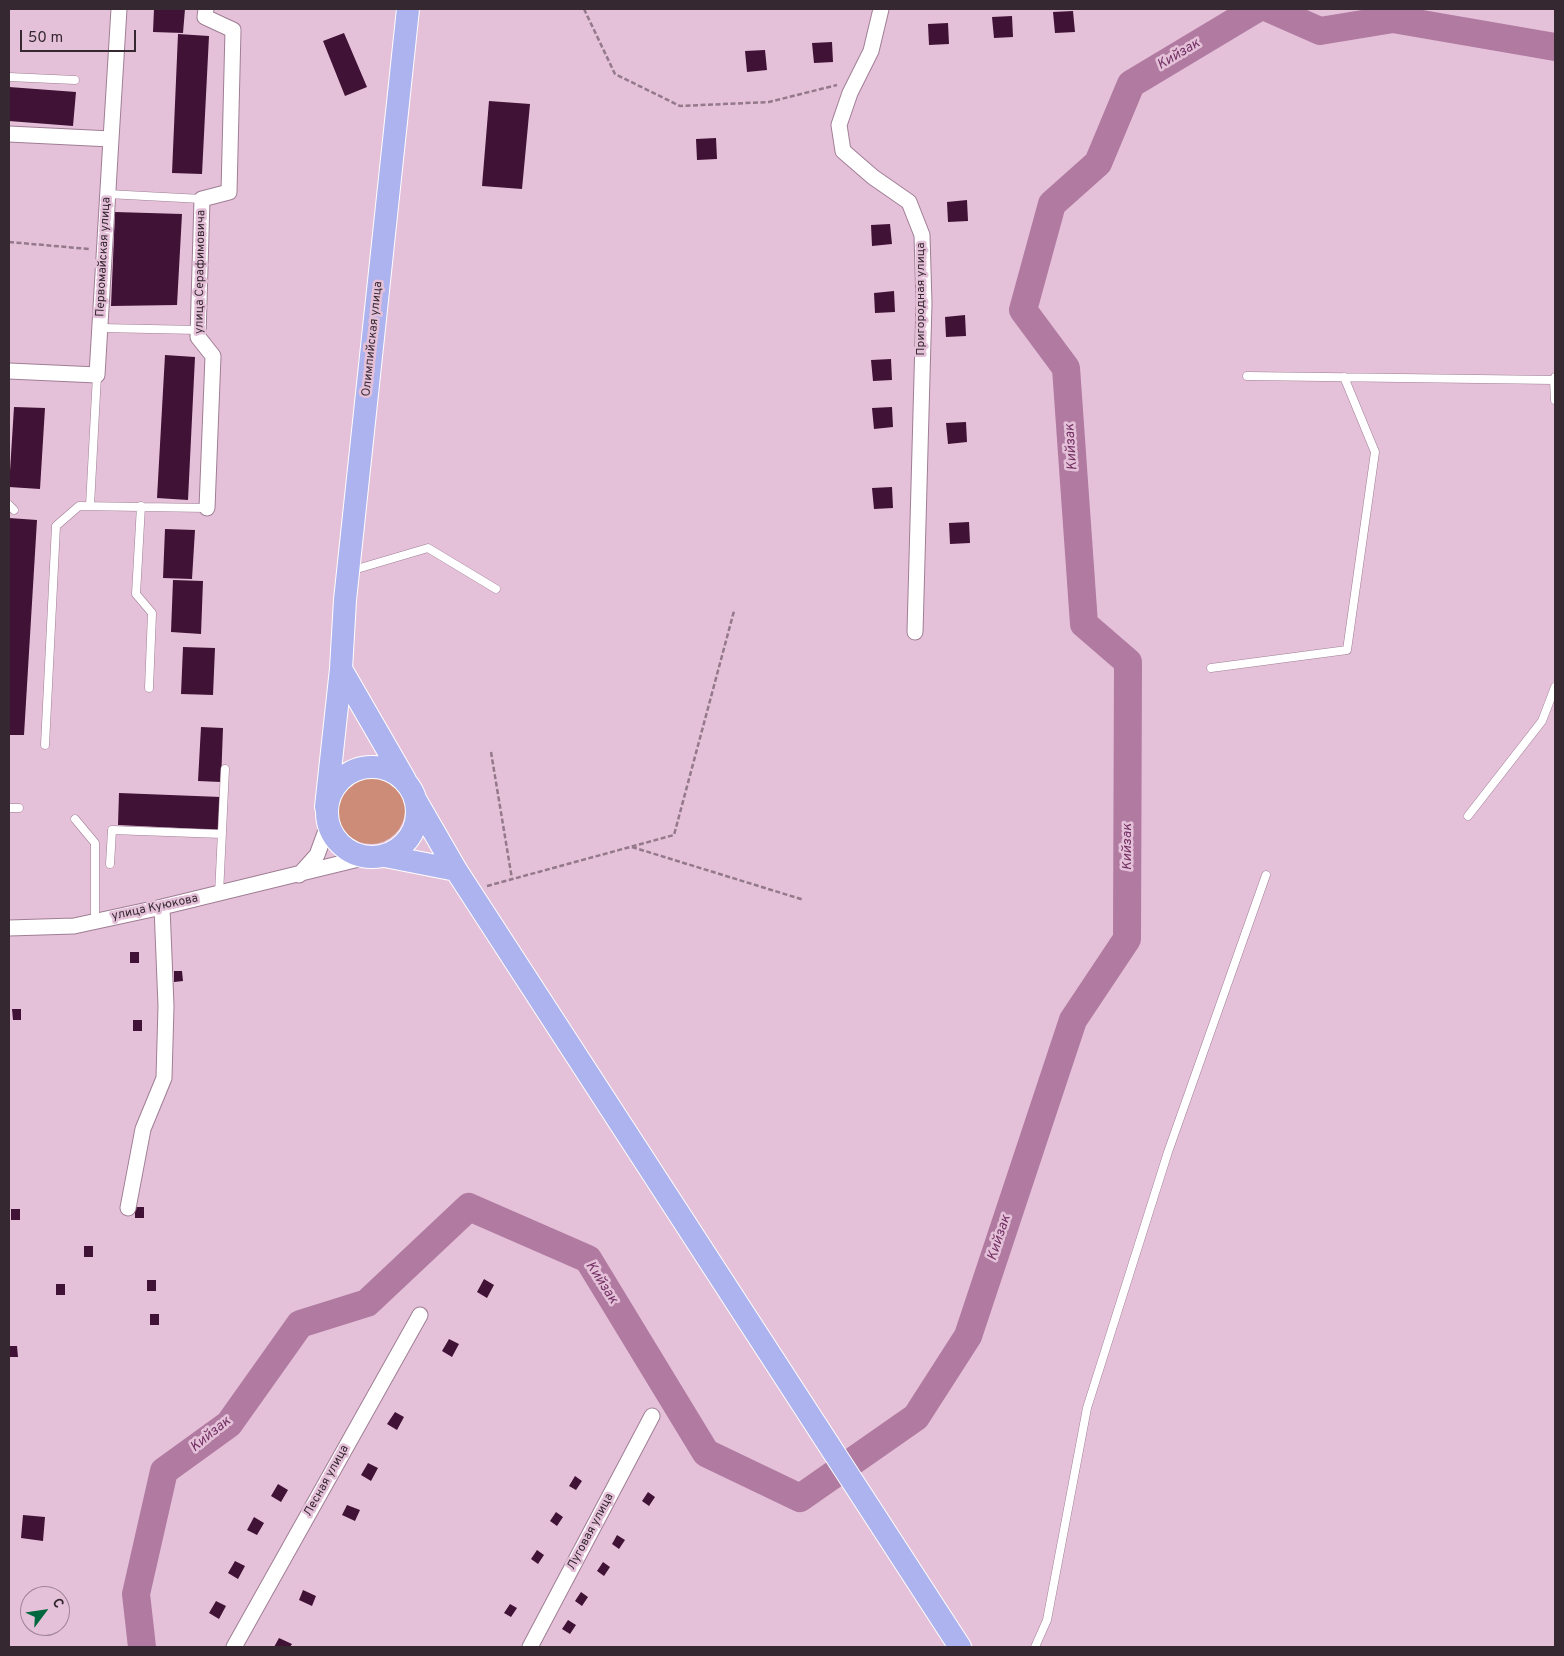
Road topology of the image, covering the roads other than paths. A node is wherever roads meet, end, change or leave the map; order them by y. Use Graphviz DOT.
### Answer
graph roads {
  1 [pos="119,9"];
  2 [pos="206,9"];
  3 [pos="408,9"];
  4 [pos="881,9"];
  5 [pos="9,77"];
  6 [pos="75,80"];
  7 [pos="9,134"];
  8 [pos="111,139"];
  9 [pos="107,194"];
  10 [pos="202,199"];
  11 [pos="101,328"];
  12 [pos="198,330"];
  13 [pos="9,371"];
  14 [pos="97,375"];
  15 [pos="1247,376"];
  16 [pos="1344,377"];
  17 [pos="1555,378"];
  18 [pos="1555,400"];
  19 [pos="90,505"];
  20 [pos="140,506"];
  21 [pos="207,508"];
  22 [pos="348,572"];
  23 [pos="496,589"];
  24 [pos="915,632"];
  25 [pos="341,668"];
  26 [pos="1210,668"];
  27 [pos="1555,687"];
  28 [pos="149,688"];
  29 [pos="45,745"];
  30 [pos="225,769"];
  31 [pos="411,791"];
  32 [pos="9,808"];
  33 [pos="19,808"];
  34 [pos="327,816"];
  35 [pos="1468,816"];
  36 [pos="75,819"];
  37 [pos="222,834"];
  38 [pos="376,856"];
  39 [pos="110,864"];
  40 [pos="456,870"];
  41 [pos="300,875"];
  42 [pos="1266,875"];
  43 [pos="219,894"];
  44 [pos="162,907"];
  45 [pos="95,921"];
  46 [pos="9,928"];
  47 [pos="128,1208"];
  48 [pos="420,1316"];
  49 [pos="652,1416"];
  50 [pos="234,1647"];
  51 [pos="530,1647"];
  52 [pos="960,1647"];
  53 [pos="1035,1647"];
  1 -- 8 [label="street, Первомайская улица"];
  2 -- 10 [label="street, улица Серафимовича"];
  3 -- 22 [label="main road, Олимпийская улица"];
  4 -- 24 [label="street, Пригородная улица"];
  5 -- 6 [label="lane"];
  7 -- 8 [label="street"];
  8 -- 9 [label="street, Первомайская улица"];
  9 -- 10 [label="lane"];
  9 -- 11 [label="street, Первомайская улица"];
  10 -- 12 [label="street, улица Серафимовича"];
  11 -- 12 [label="lane"];
  11 -- 14 [label="street, Первомайская улица"];
  12 -- 21 [label="street, улица Серафимовича"];
  13 -- 14 [label="street"];
  14 -- 19 [label="lane, Первомайская улица"];
  15 -- 16 [label="lane"];
  16 -- 17 [label="lane"];
  16 -- 26 [label="lane"];
  17 -- 18 [label="lane"];
  19 -- 20 [label="lane"];
  19 -- 29 [label="lane"];
  20 -- 21 [label="lane"];
  20 -- 28 [label="lane"];
  22 -- 23 [label="lane"];
  22 -- 25 [label="main road, Олимпийская улица"];
  25 -- 31 [label="main road"];
  25 -- 34 [label="main road, Олимпийская улица"];
  27 -- 35 [label="lane"];
  30 -- 37 [label="lane"];
  31 -- 34 [label="main road"];
  31 -- 38 [label="main road"];
  31 -- 40 [label="main road"];
  32 -- 33 [label="lane"];
  34 -- 38 [label="main road"];
  34 -- 41 [label="street"];
  36 -- 45 [label="lane"];
  37 -- 39 [label="lane"];
  37 -- 43 [label="lane"];
  38 -- 40 [label="main road"];
  38 -- 41 [label="street, улица Куюкова"];
  40 -- 52 [label="main road"];
  41 -- 43 [label="street, улица Куюкова"];
  42 -- 53 [label="lane"];
  43 -- 44 [label="street, улица Куюкова"];
  44 -- 45 [label="street, улица Куюкова"];
  44 -- 47 [label="street"];
  45 -- 46 [label="street, улица Куюкова"];
  48 -- 50 [label="street, Лесная улица"];
  49 -- 51 [label="street, Луговая улица"];
}
